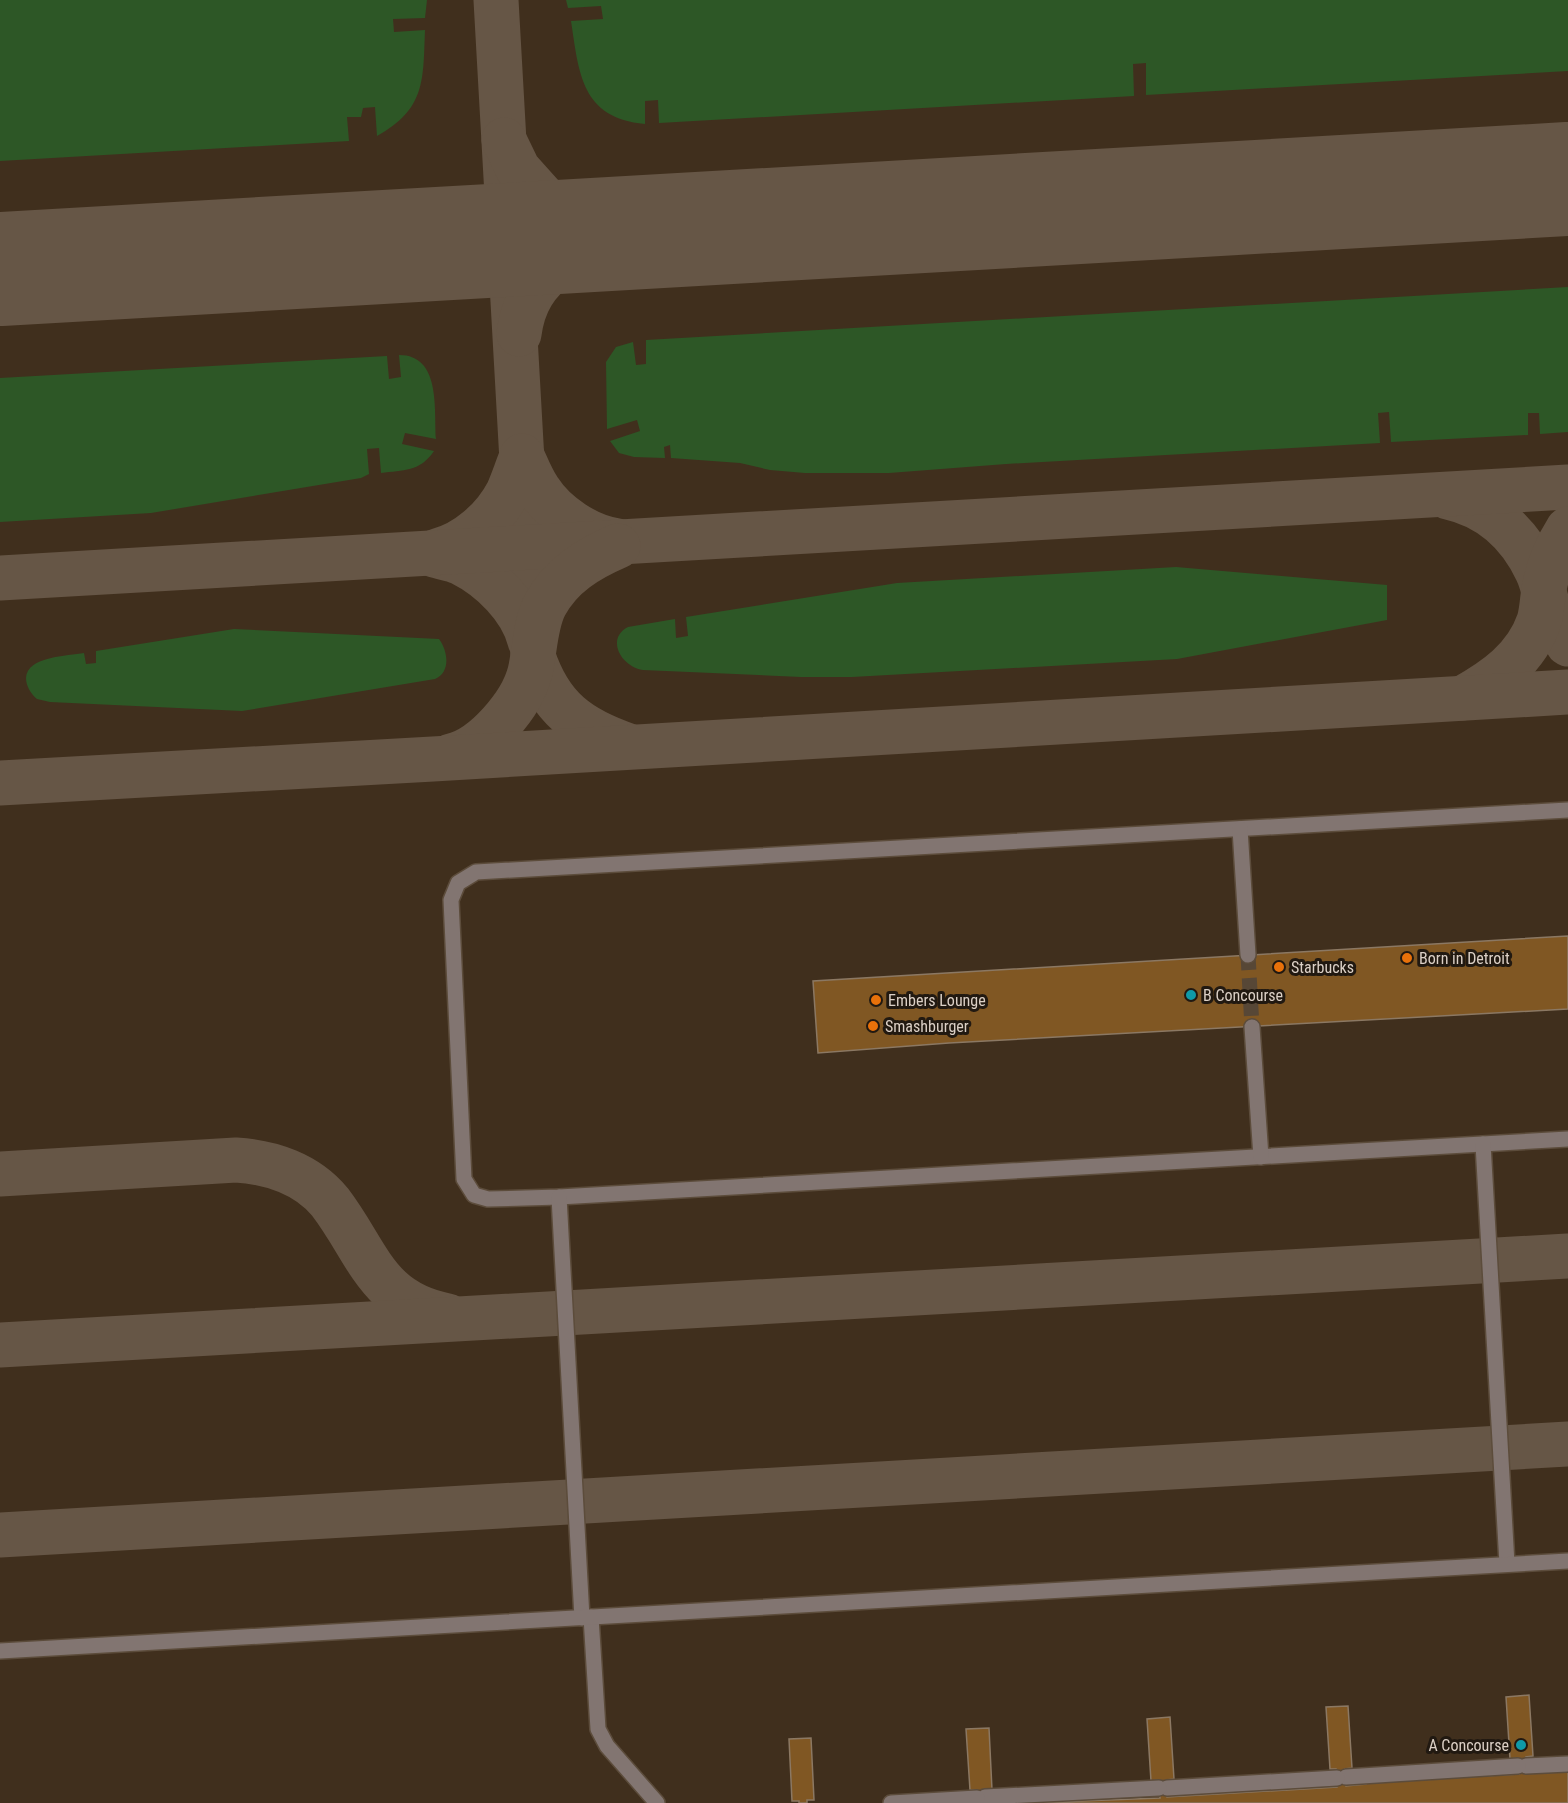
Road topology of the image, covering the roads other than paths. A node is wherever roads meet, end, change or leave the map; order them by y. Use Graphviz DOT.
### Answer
graph roads {
  1 [pos="1568,810"];
  2 [pos="1240,829"];
  3 [pos="1248,955"];
  4 [pos="1252,1027"];
  5 [pos="1568,1139"];
  6 [pos="1483,1144"];
  7 [pos="1261,1157"];
  8 [pos="559,1197"];
  9 [pos="1568,1561"];
  10 [pos="1507,1564"];
  11 [pos="586,1617"];
  12 [pos="0,1651"];
  13 [pos="1568,1764"];
  14 [pos="657,1803"];
  15 [pos="891,1803"];
  1 -- 2 [label="lane"];
  2 -- 3 [label="lane"];
  2 -- 8 [label="lane"];
  4 -- 7 [label="lane"];
  5 -- 6 [label="lane"];
  6 -- 7 [label="lane"];
  6 -- 10 [label="lane"];
  7 -- 8 [label="lane"];
  8 -- 11 [label="lane"];
  9 -- 10 [label="lane"];
  10 -- 11 [label="lane"];
  11 -- 12 [label="lane"];
  11 -- 14 [label="lane"];
  13 -- 15 [label="lane"];
}
